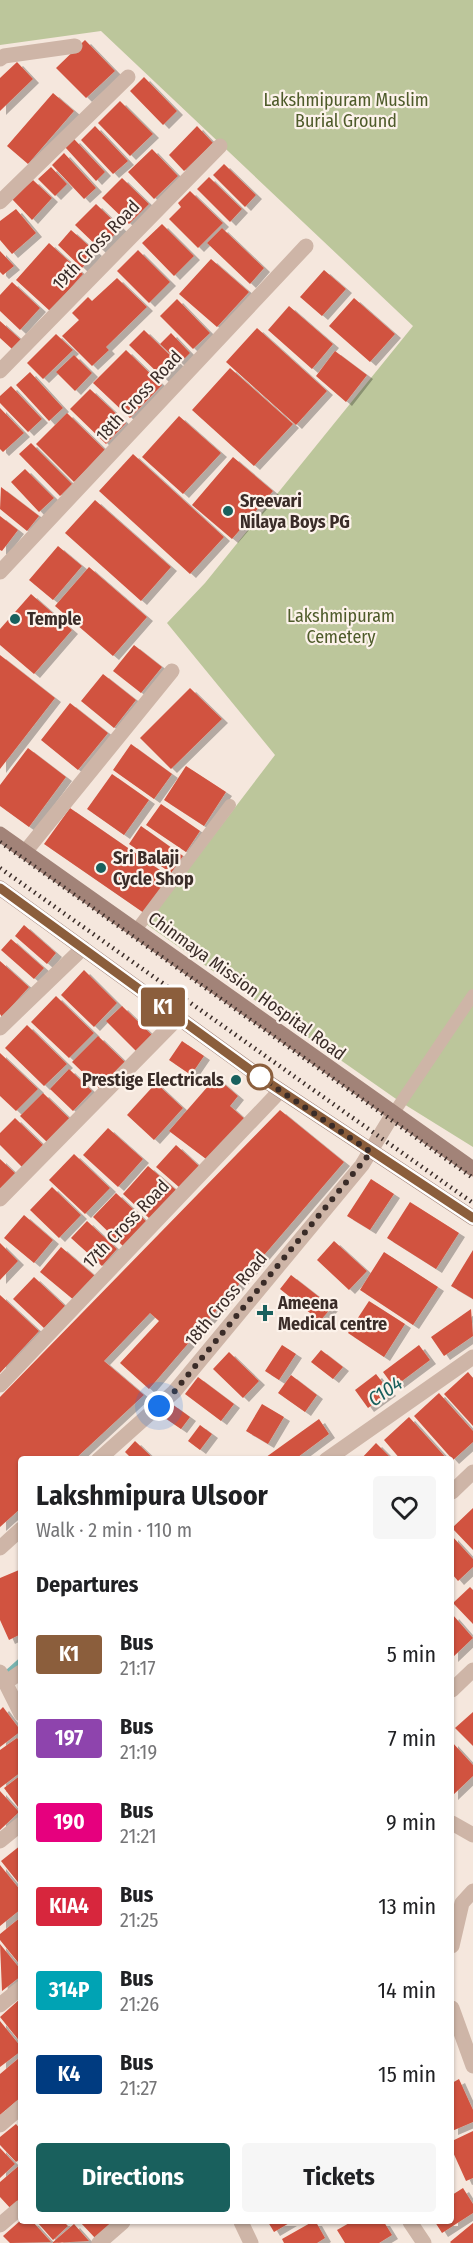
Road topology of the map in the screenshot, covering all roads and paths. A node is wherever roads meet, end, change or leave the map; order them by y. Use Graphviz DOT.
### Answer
graph roads {
  1 [pos="75,46"];
  2 [pos="0,59"];
  3 [pos="128,77"];
  4 [pos="220,146"];
  5 [pos="0,202"];
  6 [pos="306,246"];
  7 [pos="0,371"];
  8 [pos="0,573"];
  9 [pos="172,671"];
  10 [pos="230,805"];
  11 [pos="0,834"];
  12 [pos="25,852"];
  13 [pos="0,888"];
  14 [pos="136,930"];
  15 [pos="83,948"];
  16 [pos="473,995"];
  17 [pos="178,1018"];
  18 [pos="0,1028"];
  19 [pos="280,1091"];
  20 [pos="393,1114"];
  21 [pos="371,1152"];
  22 [pos="473,1169"];
  23 [pos="0,1199"];
  24 [pos="473,1218"];
  25 [pos="473,1357"];
  26 [pos="0,1384"];
  27 [pos="102,1456"];
  28 [pos="332,1456"];
  29 [pos="473,1472"];
  30 [pos="454,1490"];
  31 [pos="18,1532"];
  32 [pos="0,1548"];
  33 [pos="473,1670"];
  34 [pos="18,1673"];
  35 [pos="3,1678"];
  36 [pos="454,1688"];
  37 [pos="18,1708"];
  38 [pos="454,1824"];
  39 [pos="18,1826"];
  40 [pos="473,1835"];
  41 [pos="0,1841"];
  42 [pos="473,1891"];
  43 [pos="454,1937"];
  44 [pos="18,1990"];
  45 [pos="0,2005"];
  46 [pos="454,2014"];
  47 [pos="473,2066"];
  48 [pos="18,2111"];
  49 [pos="0,2126"];
  50 [pos="18,2210"];
  51 [pos="121,2224"];
  52 [pos="242,2224"];
  53 [pos="411,2224"];
  54 [pos="0,2225"];
  55 [pos="99,2243"];
  56 [pos="251,2243"];
  57 [pos="424,2243"];
  1 -- 2 [label="street"];
  3 -- 5 [label="street"];
  4 -- 7 [label="street, 19th Cross Road"];
  6 -- 8 [label="street, 18th Cross Road"];
  9 -- 12 [label="street"];
  10 -- 14 [label="lane"];
  11 -- 12 [label="main road, Chinmaya Mission Hospital Road"];
  12 -- 14 [label="main road, Chinmaya Mission Hospital Road"];
  13 -- 15 [label="main road"];
  14 -- 20 [label="main road, Chinmaya Mission Hospital Road"];
  15 -- 17 [label="main road"];
  15 -- 18 [label="street"];
  16 -- 20 [label="lane"];
  17 -- 19 [label="main road"];
  17 -- 23 [label="street"];
  19 -- 21 [label="main road"];
  19 -- 26 [label="street, 17th Cross Road"];
  20 -- 21 [label="street, 18th Cross Road"];
  20 -- 22 [label="main road, Chinmaya Mission Hospital Road"];
  21 -- 24 [label="main road"];
  21 -- 27 [label="street, 18th Cross Road"];
  25 -- 28 [label="street"];
  29 -- 30 [label="street"];
  31 -- 32 [label="street"];
  33 -- 36 [label="street"];
  34 -- 35 [label="street"];
  35 -- 37 [label="street"];
  38 -- 40 [label="street"];
  39 -- 41 [label="street"];
  42 -- 43 [label="street"];
  44 -- 45 [label="street"];
  46 -- 47 [label="street"];
  48 -- 49 [label="street"];
  50 -- 54 [label="street"];
  51 -- 55 [label="street"];
  52 -- 56 [label="street"];
  53 -- 57 [label="street"];
}
